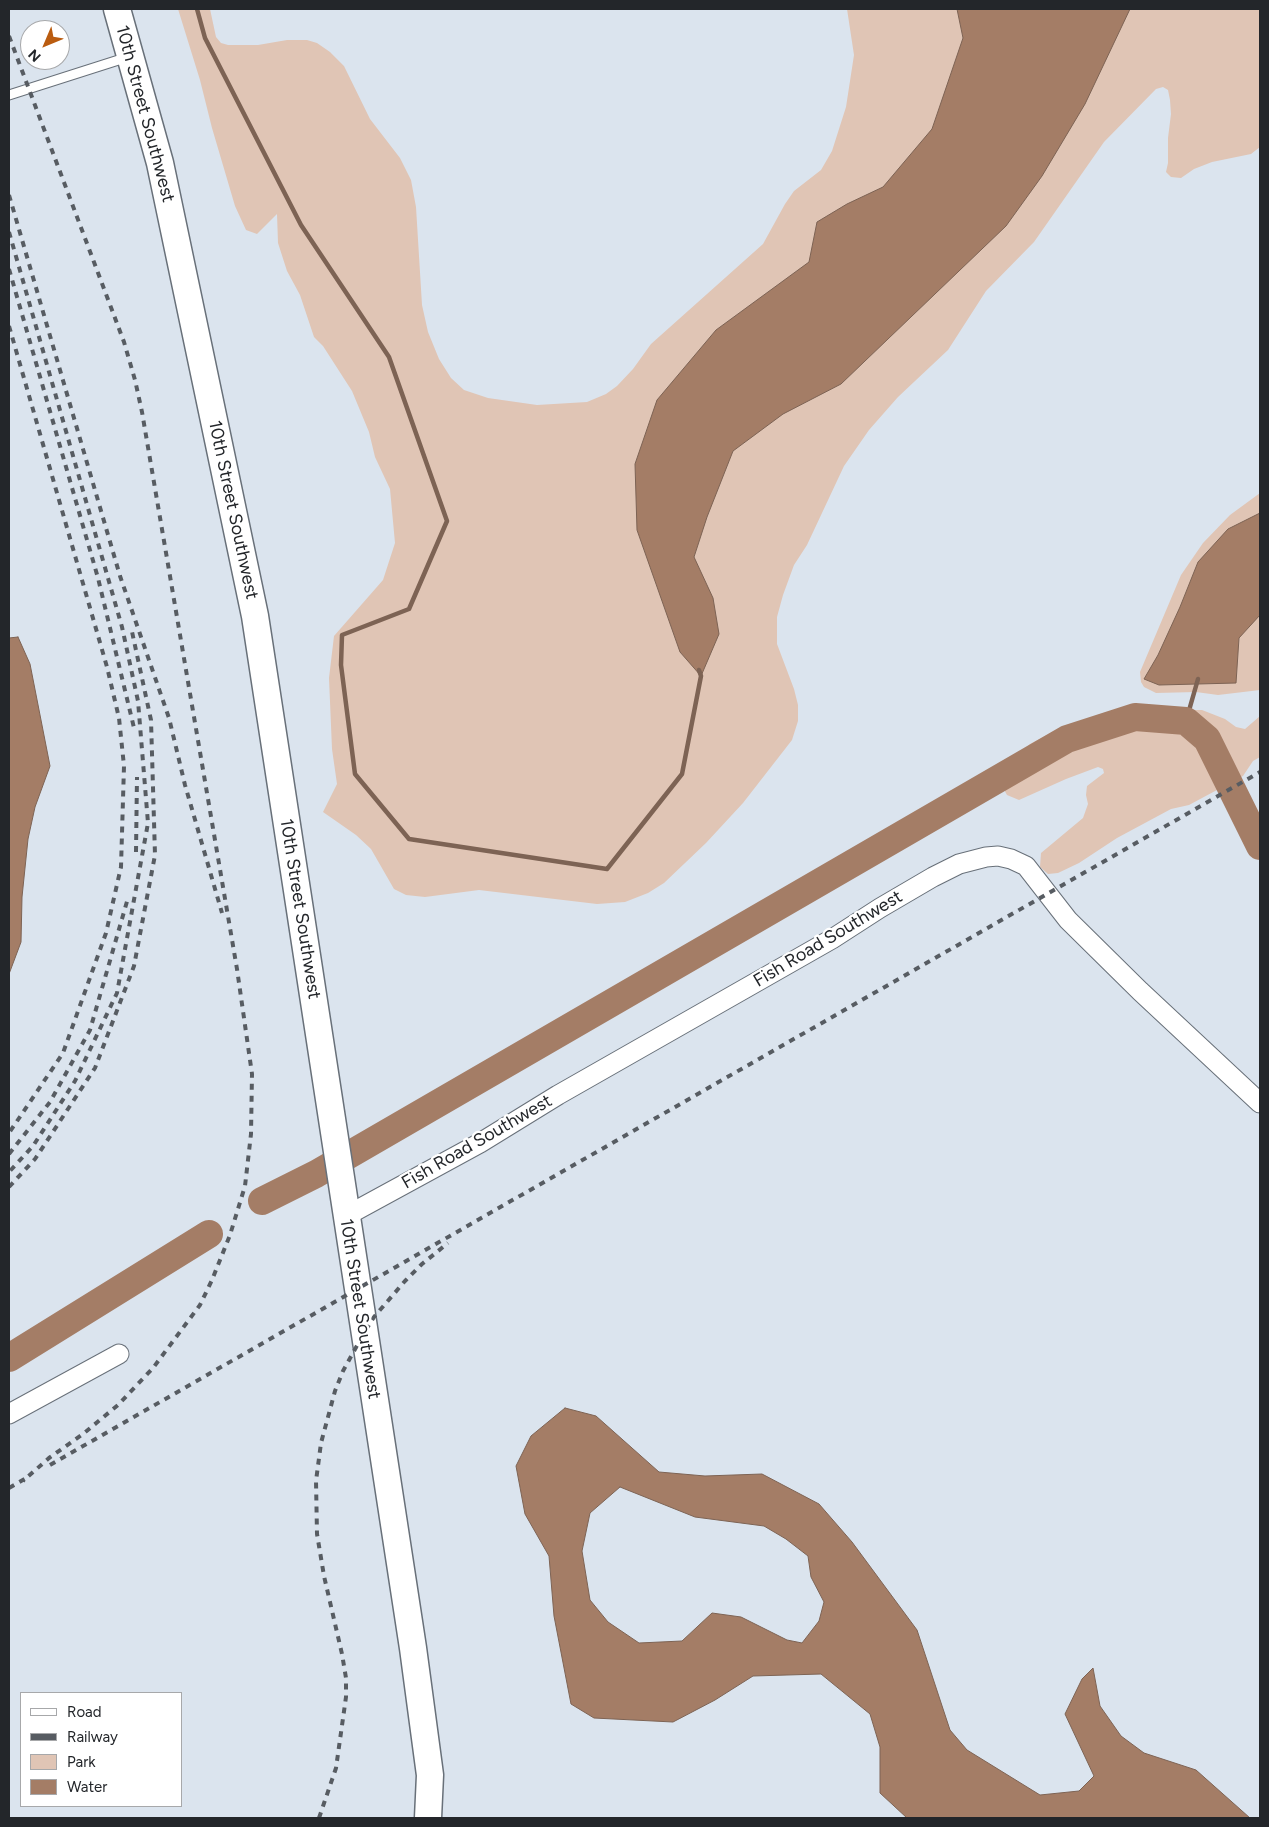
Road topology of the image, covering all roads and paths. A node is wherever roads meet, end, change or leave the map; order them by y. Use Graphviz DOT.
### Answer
graph roads {
  1 [pos="117,9"];
  2 [pos="130,56"];
  3 [pos="9,95"];
  4 [pos="1260,1103"];
  5 [pos="346,1216"];
  6 [pos="120,1354"];
  7 [pos="9,1414"];
  8 [pos="428,1818"];
  1 -- 2 [label="main road, 10th Street Southwest"];
  2 -- 3 [label="lane"];
  2 -- 5 [label="main road, 10th Street Southwest"];
  4 -- 5 [label="street, Fish Road Southwest"];
  5 -- 8 [label="main road, 10th Street Southwest"];
  6 -- 7 [label="street"];
}
